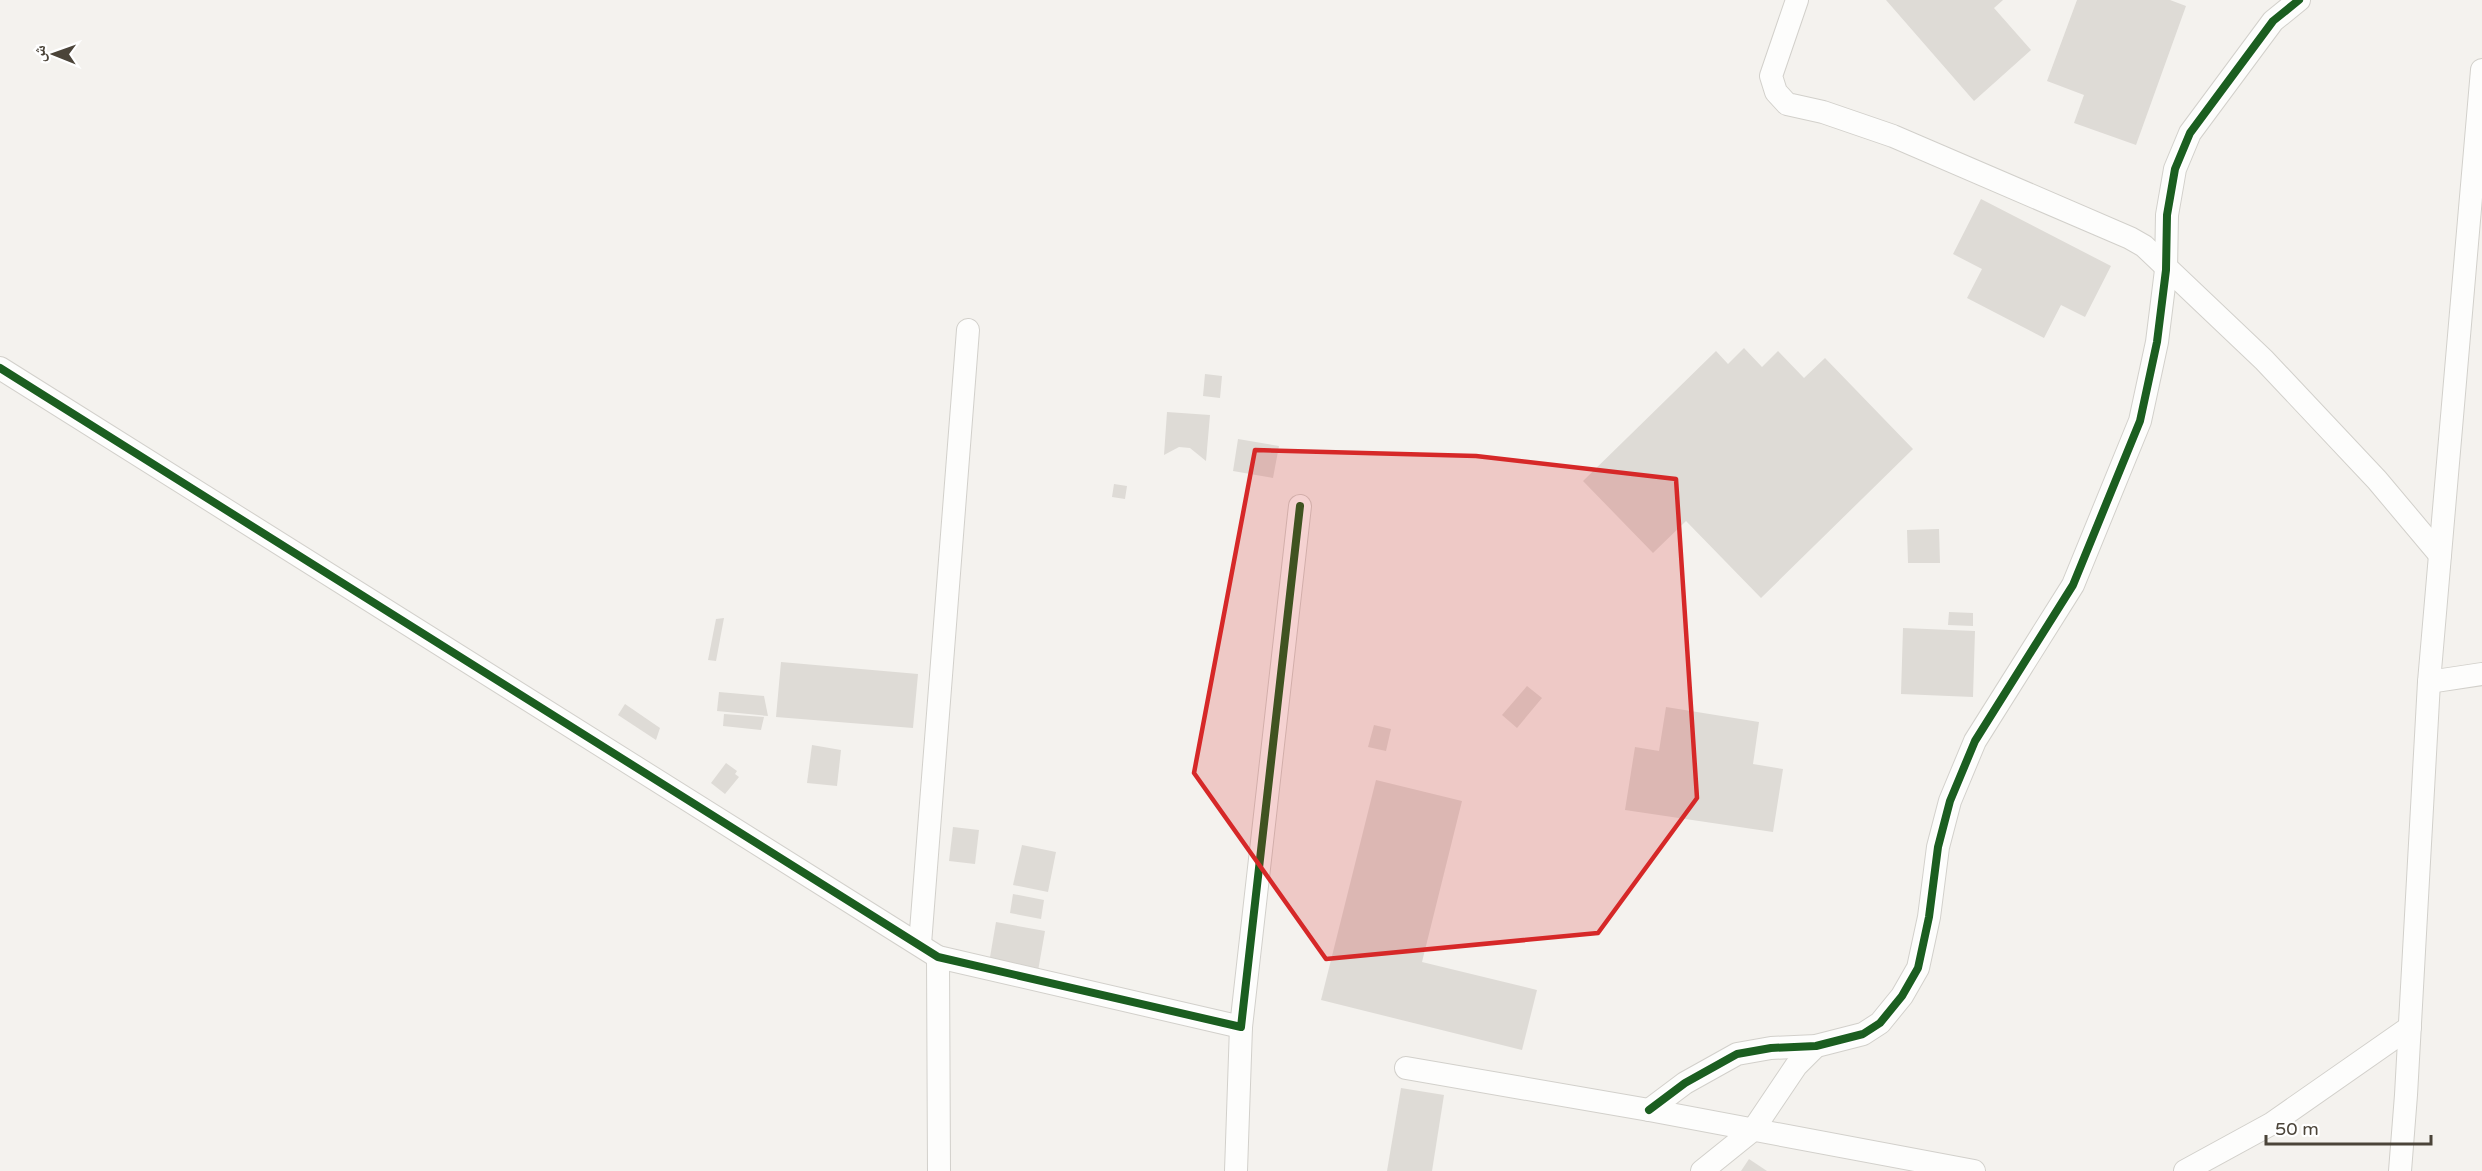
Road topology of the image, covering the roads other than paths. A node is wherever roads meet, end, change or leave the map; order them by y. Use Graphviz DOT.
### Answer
graph roads {
  1 [pos="1797,0"];
  2 [pos="2299,0"];
  3 [pos="2482,70"];
  4 [pos="2166,270"];
  5 [pos="968,330"];
  6 [pos="0,368"];
  7 [pos="1300,506"];
  8 [pos="2440,555"];
  9 [pos="2482,674"];
  10 [pos="2429,682"];
  11 [pos="929,950"];
  12 [pos="1241,1027"];
  13 [pos="2410,1027"];
  14 [pos="1816,1046"];
  15 [pos="1406,1068"];
  16 [pos="1649,1110"];
  17 [pos="1753,1130"];
  18 [pos="939,1171"];
  19 [pos="1236,1171"];
  20 [pos="1702,1171"];
  21 [pos="1974,1171"];
  22 [pos="2185,1171"];
  23 [pos="2400,1171"];
  1 -- 4 [label="street"];
  2 -- 4 [label="street"];
  3 -- 8 [label="street"];
  4 -- 8 [label="street"];
  4 -- 14 [label="street"];
  5 -- 11 [label="street"];
  6 -- 11 [label="street"];
  7 -- 12 [label="street"];
  8 -- 10 [label="street"];
  9 -- 10 [label="street"];
  10 -- 13 [label="street"];
  11 -- 12 [label="street"];
  11 -- 18 [label="street"];
  12 -- 19 [label="street"];
  13 -- 22 [label="street"];
  13 -- 23 [label="street"];
  14 -- 16 [label="street"];
  14 -- 17 [label="street"];
  15 -- 16 [label="street"];
  16 -- 17 [label="street"];
  17 -- 20 [label="street"];
  17 -- 21 [label="street"];
}
